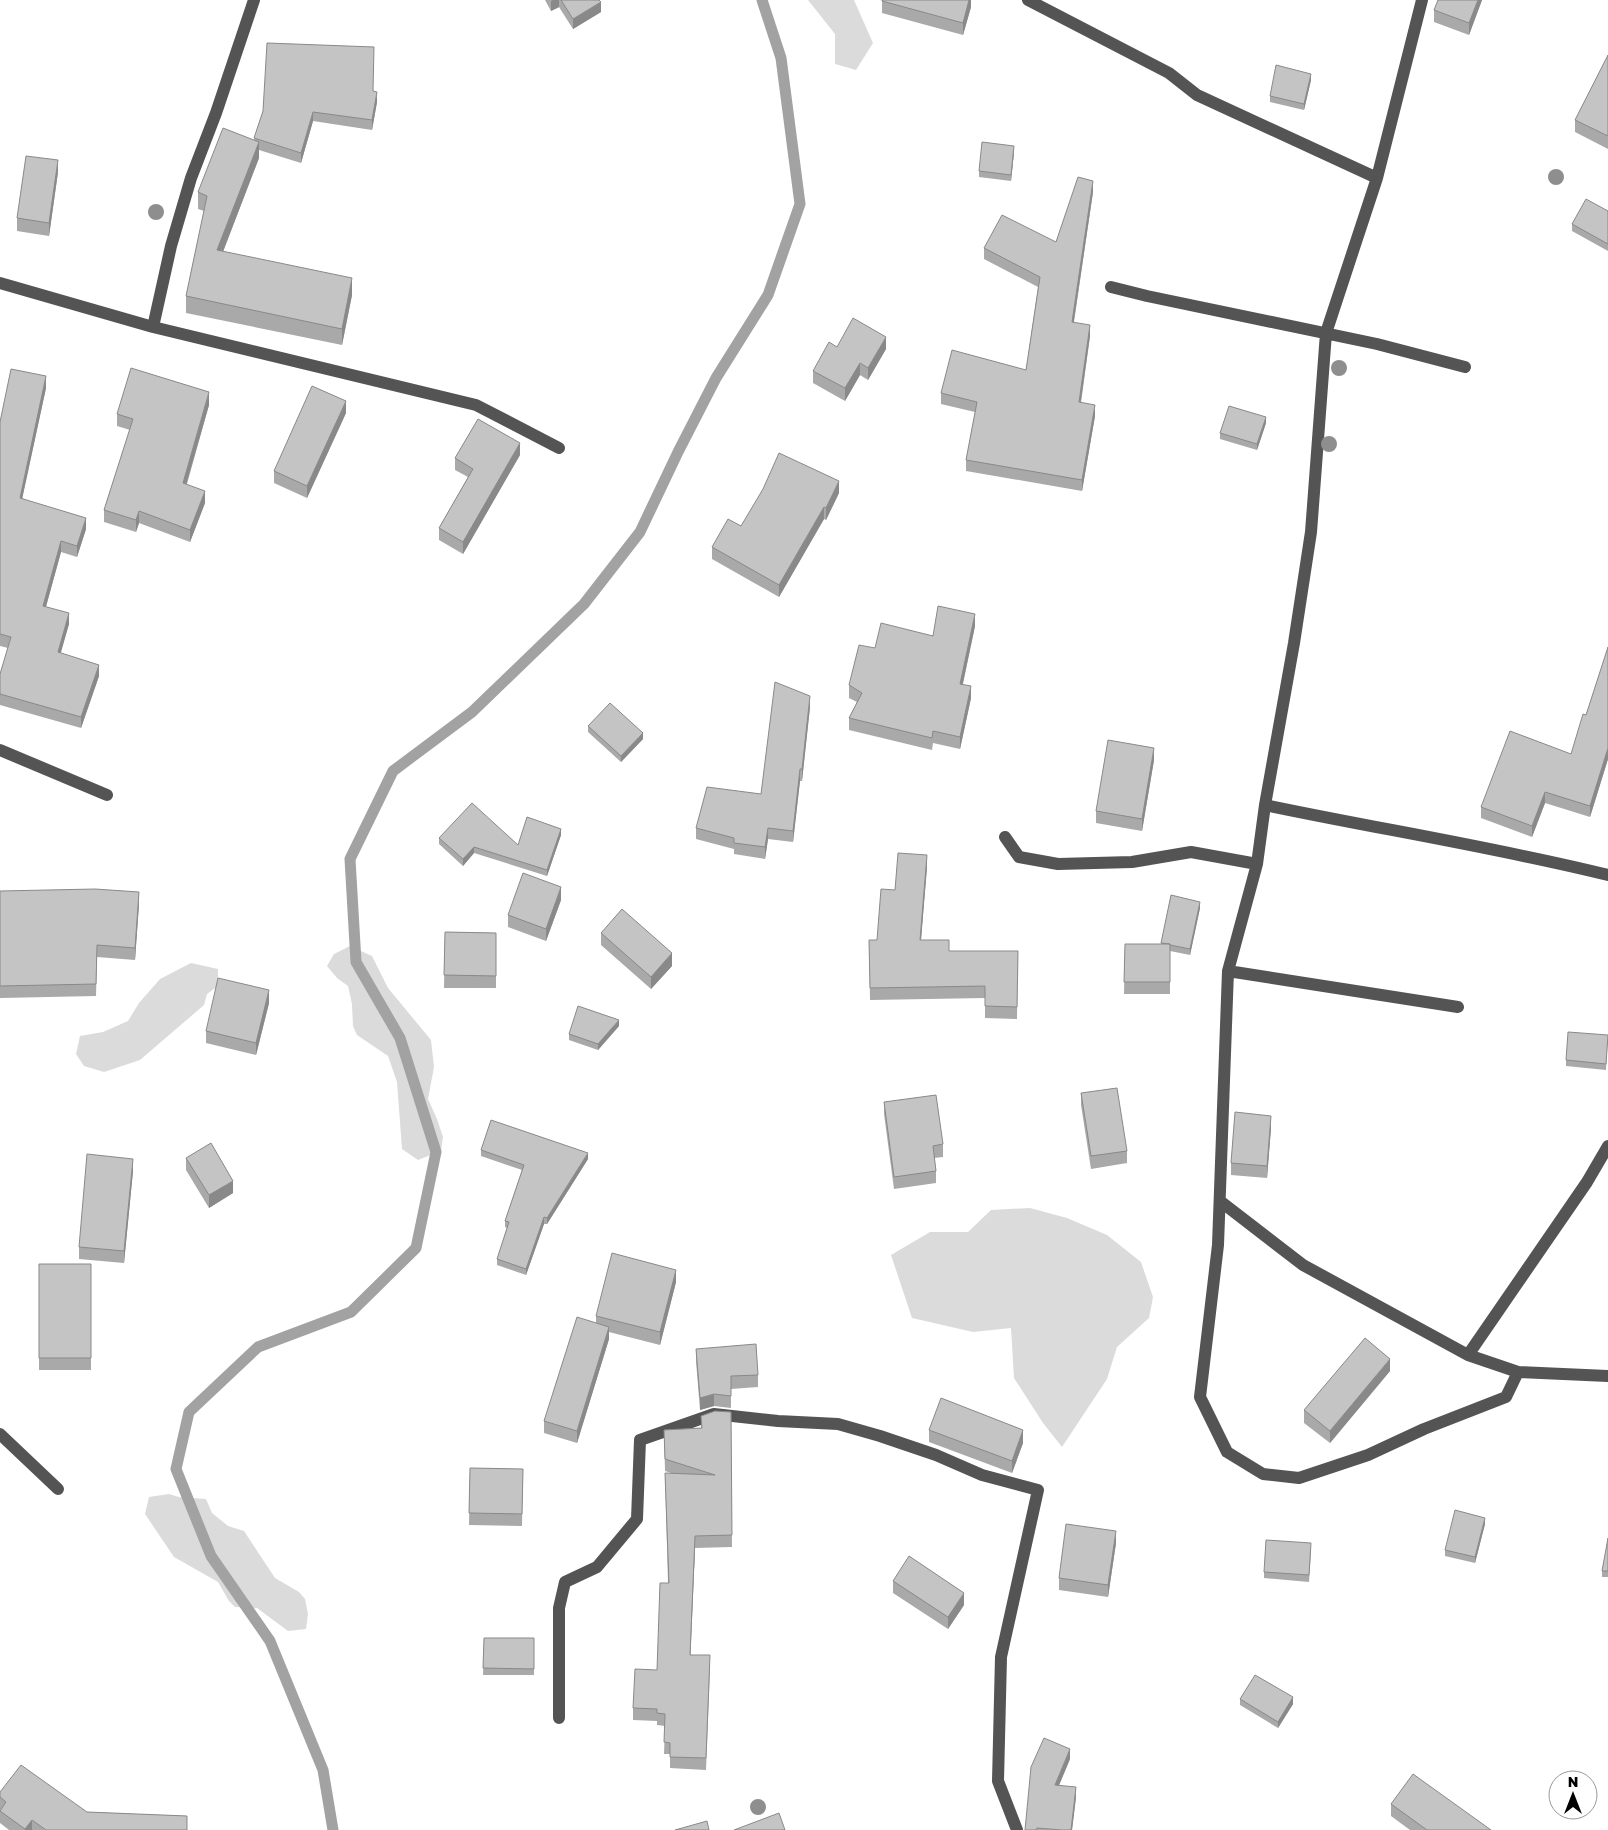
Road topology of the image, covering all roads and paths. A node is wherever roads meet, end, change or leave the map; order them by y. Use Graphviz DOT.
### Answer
graph roads {
  1 [pos="254,0"];
  2 [pos="1028,0"];
  3 [pos="1422,0"];
  4 [pos="1377,178"];
  5 [pos="0,283"];
  6 [pos="1111,287"];
  7 [pos="153,328"];
  8 [pos="1326,333"];
  9 [pos="1464,367"];
  10 [pos="559,448"];
  11 [pos="0,750"];
  12 [pos="107,794"];
  13 [pos="1265,805"];
  14 [pos="1004,837"];
  15 [pos="1257,864"];
  16 [pos="1608,875"];
  17 [pos="1228,971"];
  18 [pos="1458,1007"];
  19 [pos="1608,1146"];
  20 [pos="1220,1201"];
  21 [pos="1468,1355"];
  22 [pos="1518,1372"];
  23 [pos="1608,1376"];
  24 [pos="0,1434"];
  25 [pos="58,1488"];
  26 [pos="560,1718"];
  27 [pos="1016,1830"];
  1 -- 7 [label="street"];
  2 -- 4 [label="street"];
  3 -- 4 [label="street"];
  4 -- 8 [label="street"];
  5 -- 7 [label="street"];
  6 -- 8 [label="street"];
  7 -- 10 [label="street"];
  8 -- 9 [label="street"];
  8 -- 13 [label="street"];
  11 -- 12 [label="street"];
  13 -- 15 [label="street"];
  13 -- 16 [label="street"];
  14 -- 15 [label="street"];
  15 -- 17 [label="street"];
  17 -- 18 [label="street"];
  17 -- 20 [label="street"];
  19 -- 21 [label="street"];
  20 -- 21 [label="street"];
  20 -- 22 [label="street"];
  21 -- 22 [label="street"];
  22 -- 23 [label="street"];
  24 -- 25 [label="street"];
  26 -- 27 [label="street"];
}
